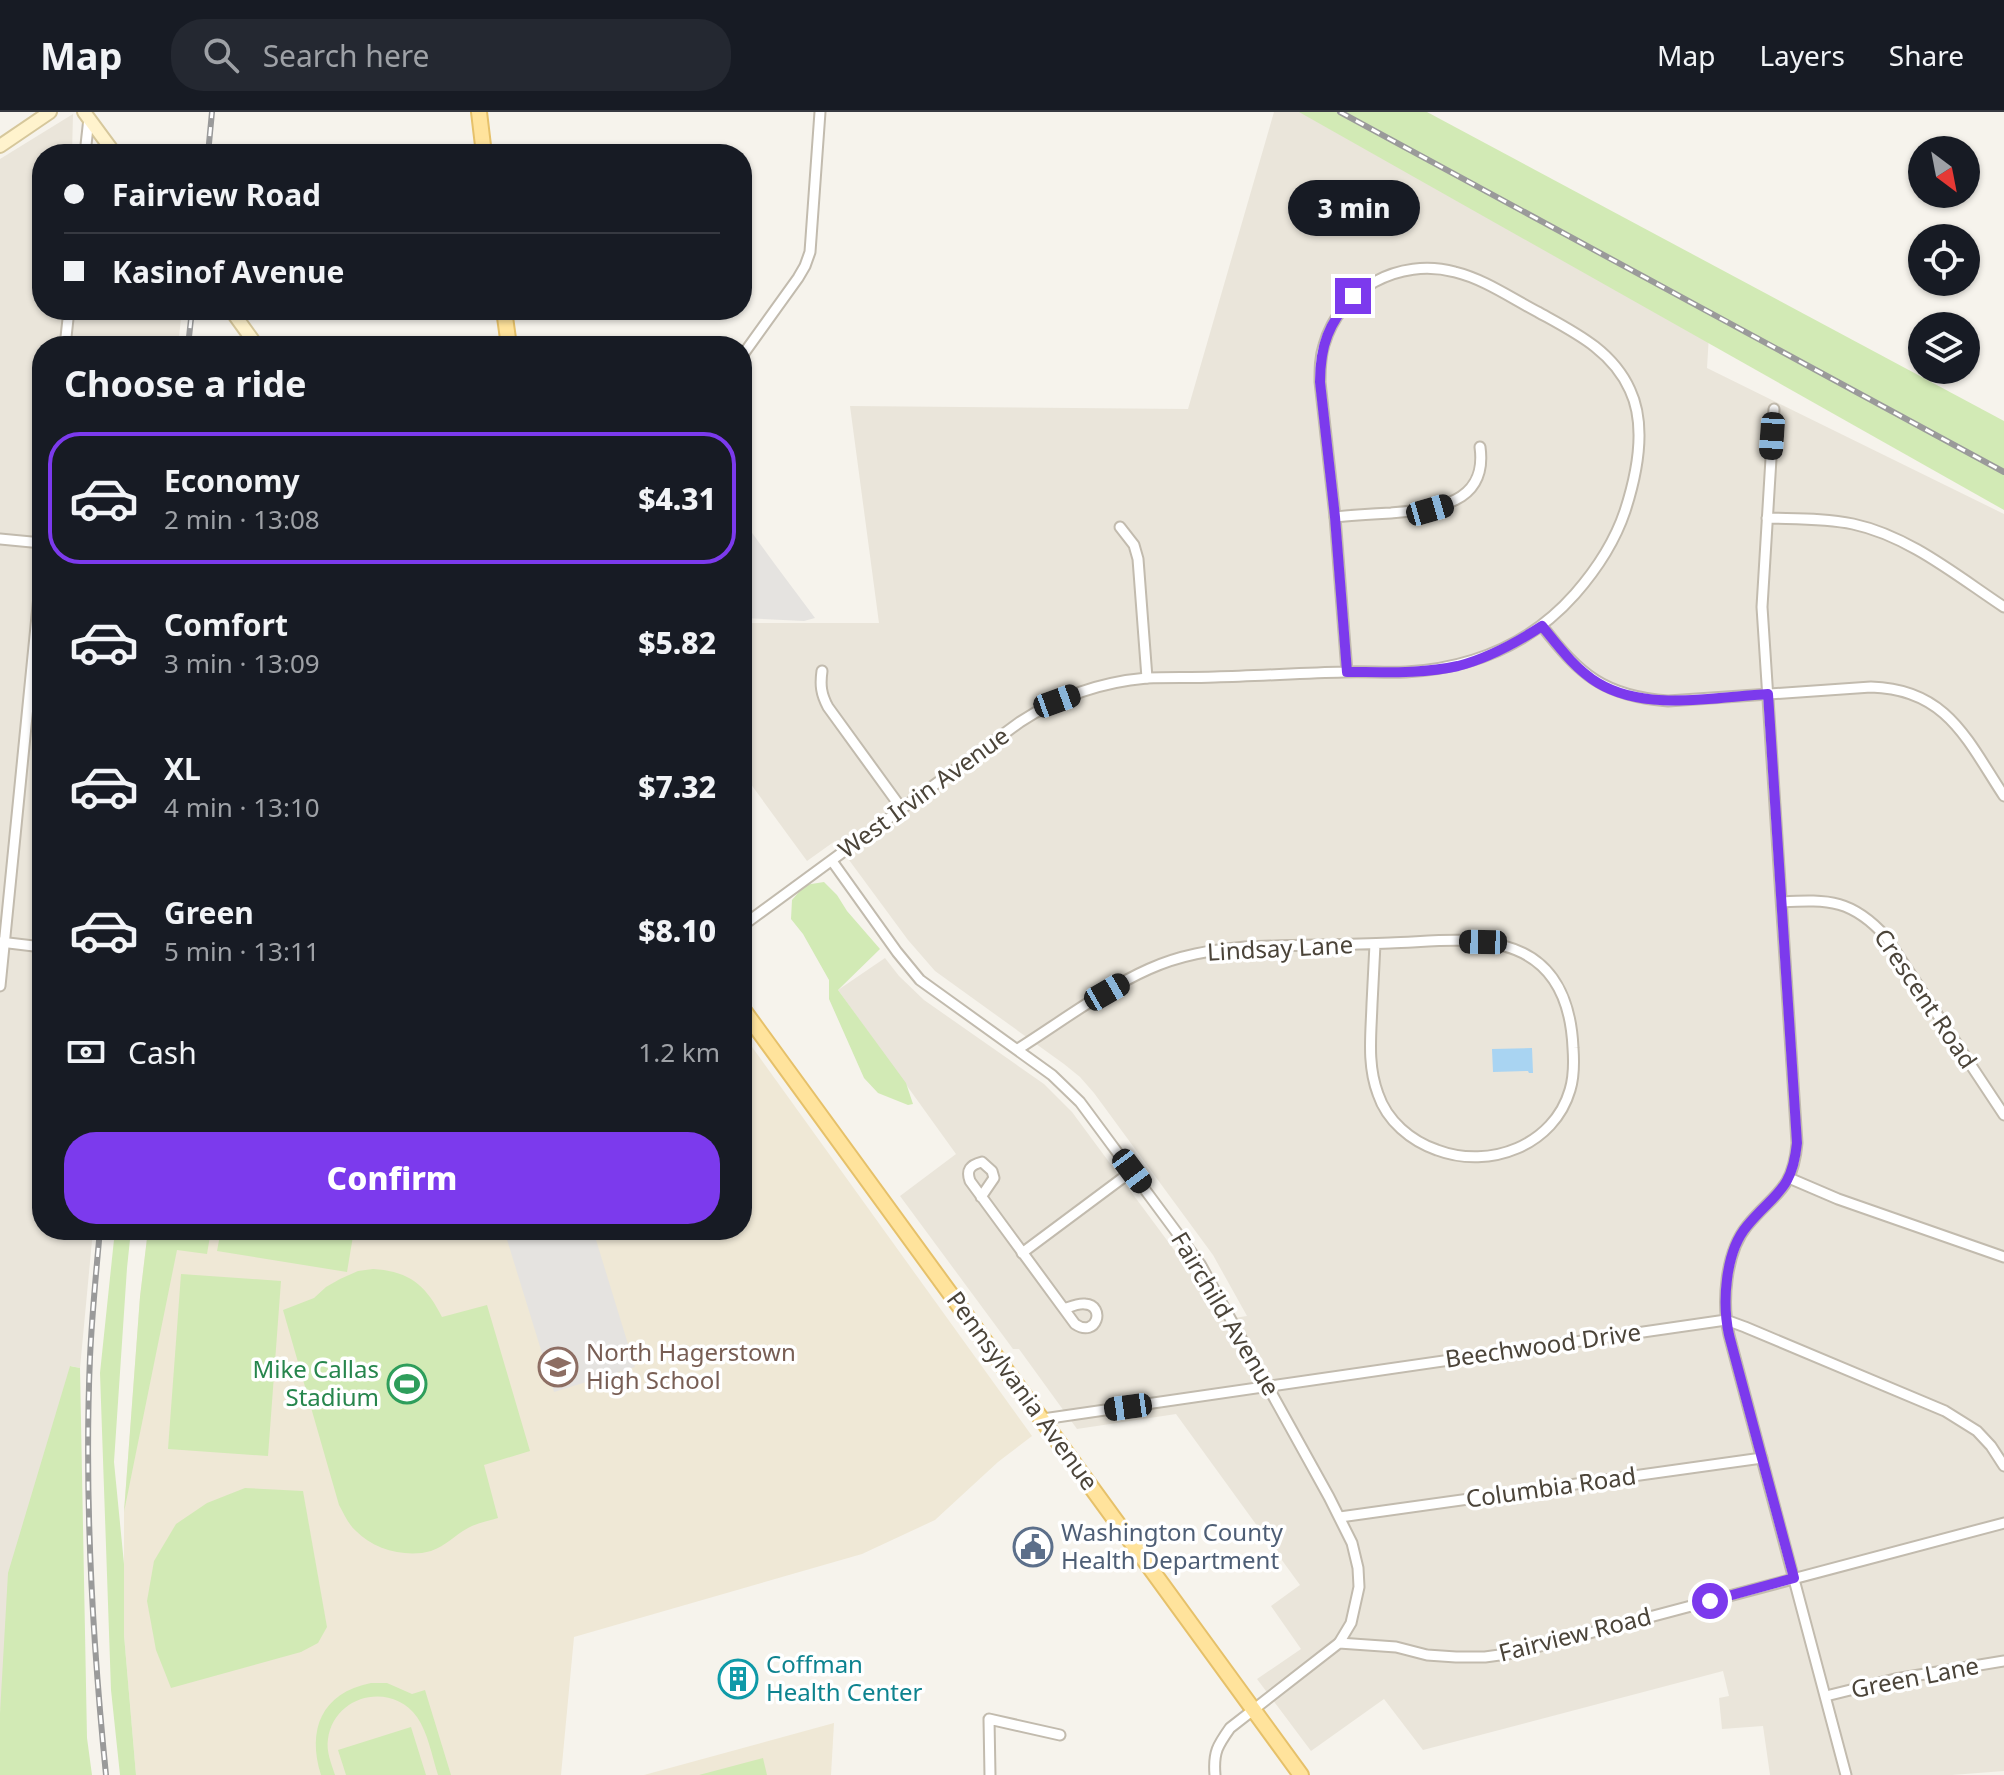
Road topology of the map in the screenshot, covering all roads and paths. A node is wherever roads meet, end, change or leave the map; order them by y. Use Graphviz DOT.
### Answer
graph roads {
  1 [pos="50,112"];
  2 [pos="479,112"];
  3 [pos="820,112"];
  4 [pos="86,115"];
  5 [pos="85,144"];
  6 [pos="108,144"];
  7 [pos="483,144"];
  8 [pos="0,146"];
  9 [pos="752,342"];
  10 [pos="1774,409"];
  11 [pos="1480,447"];
  12 [pos="1335,517"];
  13 [pos="1767,518"];
  14 [pos="1120,527"];
  15 [pos="0,539"];
  16 [pos="32,542"];
  17 [pos="2004,607"];
  18 [pos="1542,626"];
  19 [pos="32,660"];
  20 [pos="822,671"];
  21 [pos="1347,672"];
  22 [pos="1147,678"];
  23 [pos="1768,694"];
  24 [pos="2004,796"];
  25 [pos="902,809"];
  26 [pos="832,861"];
  27 [pos="1782,902"];
  28 [pos="752,919"];
  29 [pos="2,943"];
  30 [pos="1375,944"];
  31 [pos="32,946"];
  32 [pos="0,986"];
  33 [pos="752,1022"];
  34 [pos="1018,1049"];
  35 [pos="2004,1115"];
  36 [pos="1132,1171"];
  37 [pos="1789,1178"];
  38 [pos="981,1197"];
  39 [pos="1022,1253"];
  40 [pos="2004,1257"];
  41 [pos="1064,1309"];
  42 [pos="1726,1320"];
  43 [pos="1269,1386"];
  44 [pos="1043,1419"];
  45 [pos="1762,1458"];
  46 [pos="2004,1466"];
  47 [pos="1340,1517"];
  48 [pos="2004,1523"];
  49 [pos="1794,1578"];
  50 [pos="1339,1643"];
  51 [pos="2004,1661"];
  52 [pos="1826,1696"];
  53 [pos="1254,1709"];
  54 [pos="1060,1735"];
  55 [pos="990,1775"];
  56 [pos="1215,1775"];
  57 [pos="1301,1775"];
  58 [pos="1846,1775"];
  1 -- 8 [label="main road"];
  2 -- 7 [label="main road"];
  3 -- 9 [label="street"];
  4 -- 5 [label="street"];
  4 -- 6 [label="main road"];
  10 -- 13 [label="street"];
  11 -- 12 [label="street"];
  12 -- 18 [label="street, West Irvin Avenue"];
  12 -- 21 [label="street, West Irvin Avenue"];
  13 -- 17 [label="street"];
  13 -- 23 [label="street"];
  14 -- 22 [label="street"];
  15 -- 16 [label="street"];
  18 -- 21 [label="street, West Irvin Avenue"];
  18 -- 23 [label="street"];
  19 -- 29 [label="street"];
  20 -- 25 [label="street"];
  21 -- 22 [label="street, West Irvin Avenue"];
  22 -- 25 [label="street, West Irvin Avenue"];
  23 -- 24 [label="street"];
  23 -- 27 [label="street"];
  25 -- 26 [label="street, West Irvin Avenue"];
  26 -- 28 [label="street, West Irvin Avenue"];
  26 -- 34 [label="street, Fairchild Avenue"];
  27 -- 35 [label="street, Crescent Road"];
  27 -- 37 [label="street"];
  29 -- 31 [label="street"];
  29 -- 32 [label="street"];
  30 -- 30 [label="street, Lindsay Lane"];
  30 -- 34 [label="street, Lindsay Lane"];
  33 -- 44 [label="main road, Pennsylvania Avenue"];
  34 -- 36 [label="street, Fairchild Avenue"];
  36 -- 39 [label="street"];
  36 -- 43 [label="street, Fairchild Avenue"];
  37 -- 40 [label="street"];
  37 -- 42 [label="street"];
  38 -- 39 [label="street"];
  39 -- 41 [label="street"];
  42 -- 43 [label="street, Beechwood Drive"];
  42 -- 45 [label="street"];
  42 -- 46 [label="street"];
  43 -- 44 [label="street, Beechwood Drive"];
  43 -- 47 [label="street, Fairchild Avenue"];
  44 -- 53 [label="main road, Pennsylvania Avenue"];
  45 -- 47 [label="street, Columbia Road"];
  45 -- 49 [label="street"];
  47 -- 50 [label="street, Fairchild Avenue"];
  48 -- 49 [label="street, Fairview Road"];
  49 -- 50 [label="street, Fairview Road"];
  49 -- 52 [label="street"];
  50 -- 53 [label="street"];
  51 -- 52 [label="street, Green Lane"];
  52 -- 58 [label="street"];
  53 -- 56 [label="street"];
  53 -- 57 [label="main road, Pennsylvania Avenue"];
  54 -- 55 [label="street"];
}
